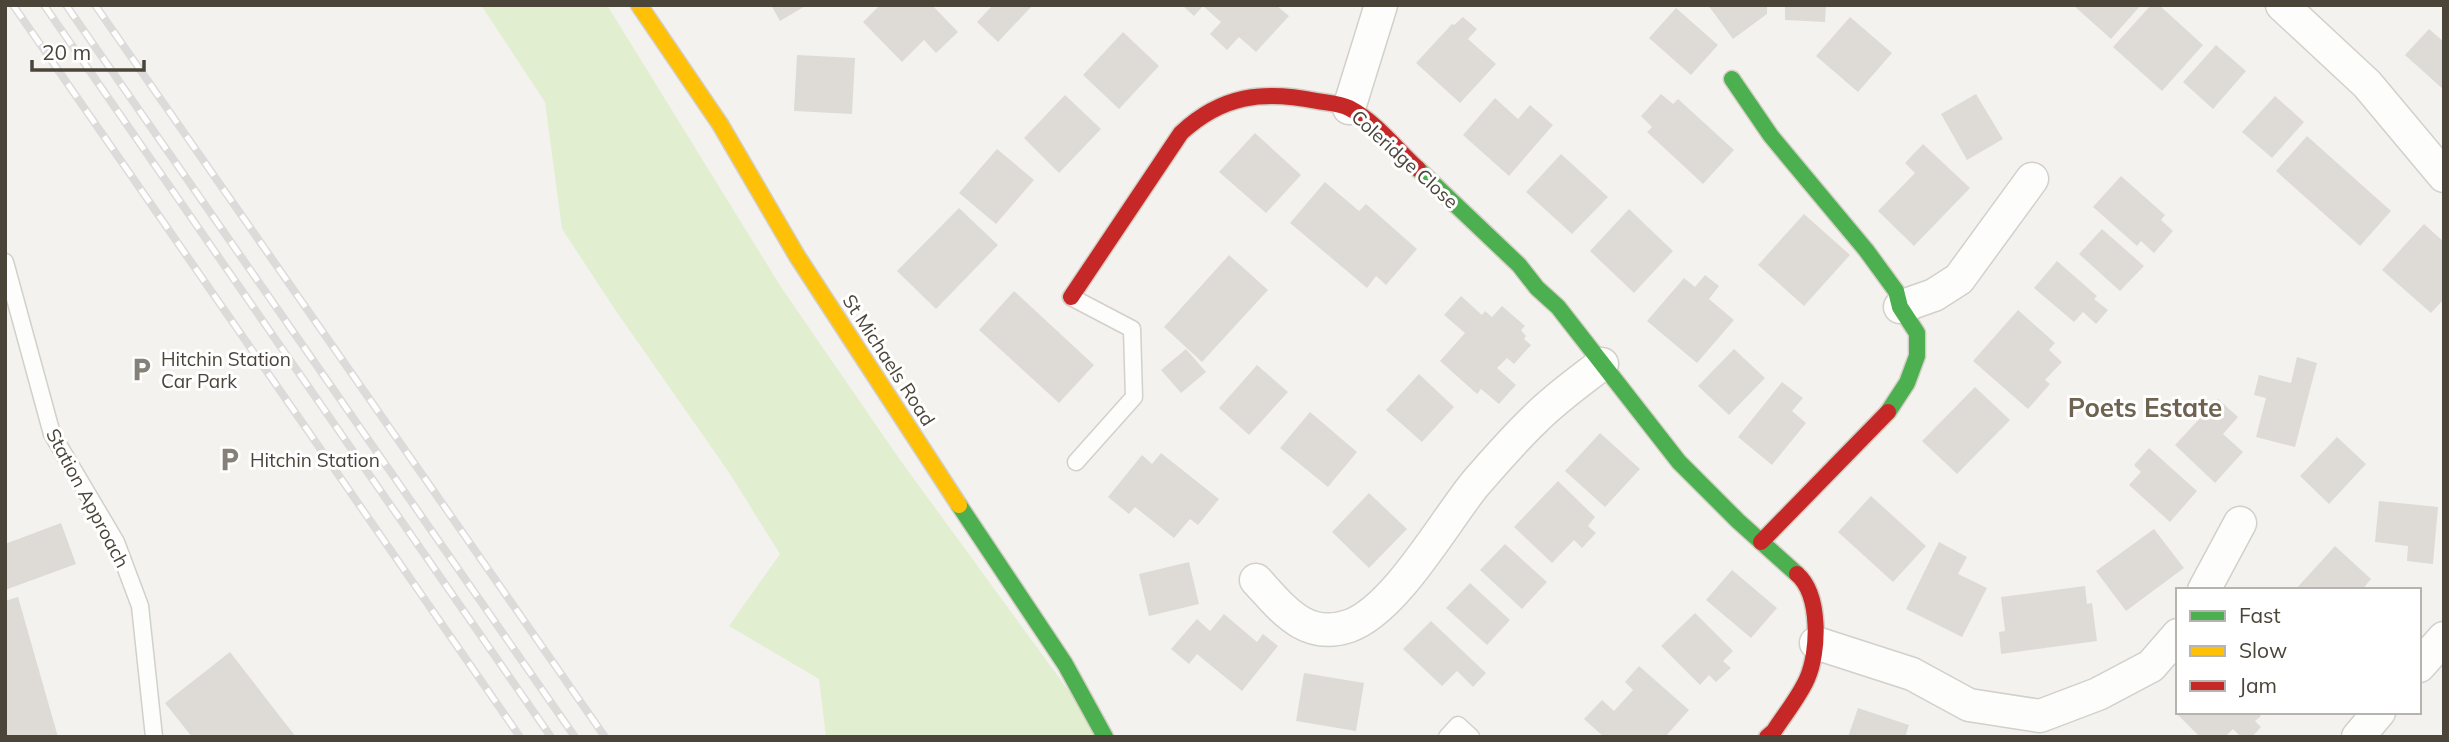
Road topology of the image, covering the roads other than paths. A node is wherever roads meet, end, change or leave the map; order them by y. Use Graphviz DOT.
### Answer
graph roads {
  1 [pos="639,5"];
  2 [pos="1381,5"];
  3 [pos="2282,5"];
  4 [pos="1732,79"];
  5 [pos="1349,108"];
  6 [pos="2442,169"];
  7 [pos="2032,179"];
  8 [pos="5,262"];
  9 [pos="1071,297"];
  10 [pos="1900,307"];
  11 [pos="1602,364"];
  12 [pos="1076,462"];
  13 [pos="2240,523"];
  14 [pos="1761,542"];
  15 [pos="1256,580"];
  16 [pos="2205,588"];
  17 [pos="2176,637"];
  18 [pos="2444,638"];
  19 [pos="1816,643"];
  20 [pos="2421,664"];
  21 [pos="2377,714"];
  22 [pos="154,737"];
  23 [pos="1105,737"];
  24 [pos="1447,737"];
  25 [pos="1471,737"];
  26 [pos="1767,737"];
  27 [pos="2358,737"];
  1 -- 23 [label="street, St Michaels Road"];
  2 -- 5 [label="street"];
  3 -- 6 [label="street"];
  4 -- 10 [label="street"];
  5 -- 9 [label="street, Coleridge Close"];
  5 -- 11 [label="street, Coleridge Close"];
  7 -- 10 [label="street"];
  8 -- 22 [label="lane, Station Approach"];
  9 -- 12 [label="lane"];
  10 -- 14 [label="street"];
  11 -- 14 [label="street, Coleridge Close"];
  11 -- 15 [label="street"];
  13 -- 16 [label="street"];
  14 -- 19 [label="street, Coleridge Close"];
  17 -- 19 [label="street"];
  18 -- 20 [label="street"];
  19 -- 26 [label="street, Coleridge Close"];
  21 -- 27 [label="street"];
  24 -- 25 [label="lane"];
}
